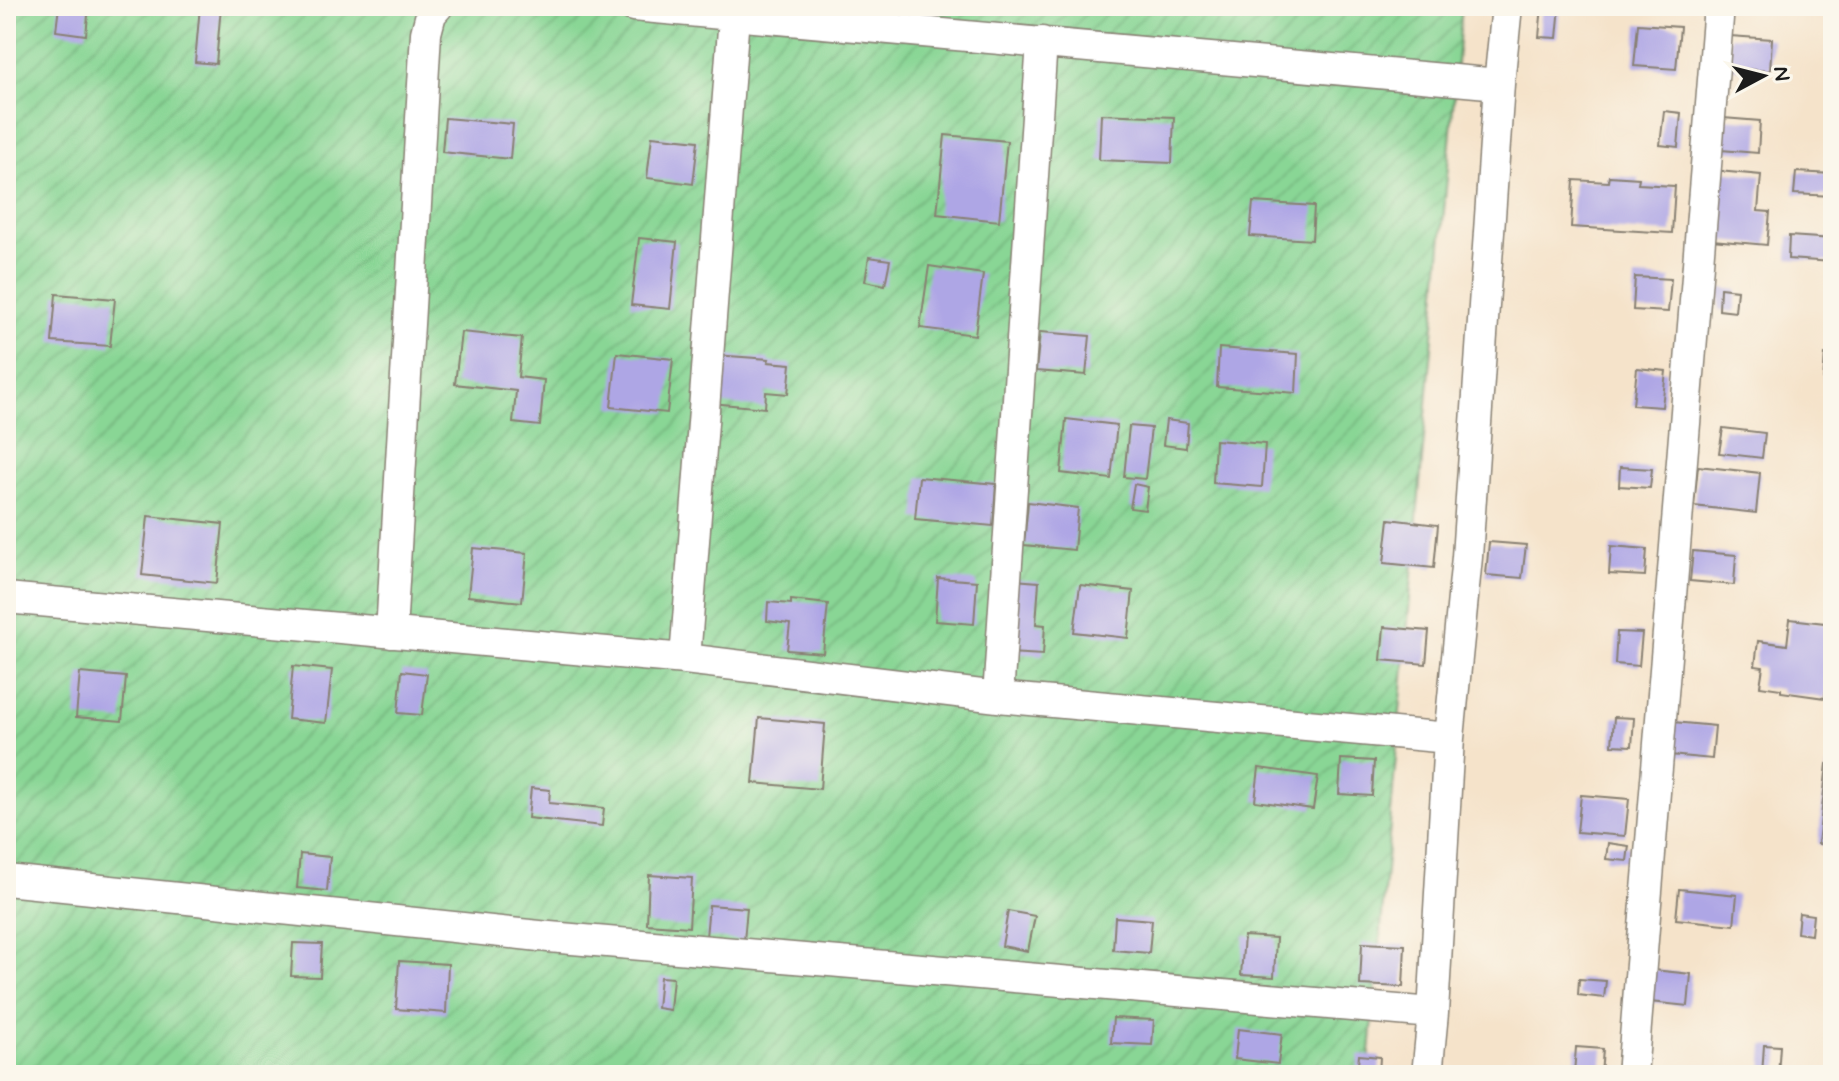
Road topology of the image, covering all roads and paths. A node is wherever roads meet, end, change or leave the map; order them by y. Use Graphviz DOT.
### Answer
graph roads {
  1 [pos="438,6"];
  2 [pos="633,6"];
  3 [pos="1507,6"];
  4 [pos="1719,6"];
  5 [pos="734,16"];
  6 [pos="1042,42"];
  7 [pos="1499,84"];
  8 [pos="6,598"];
  9 [pos="391,633"];
  10 [pos="685,659"];
  11 [pos="998,697"];
  12 [pos="1449,738"];
  13 [pos="6,880"];
  14 [pos="1433,1013"];
  15 [pos="1427,1075"];
  16 [pos="1632,1075"];
  1 -- 9 [label="street"];
  2 -- 5 [label="street"];
  3 -- 7 [label="street"];
  4 -- 16 [label="street"];
  5 -- 6 [label="street"];
  5 -- 10 [label="street"];
  6 -- 7 [label="street"];
  6 -- 11 [label="street"];
  7 -- 12 [label="street"];
  8 -- 9 [label="street"];
  9 -- 10 [label="street"];
  10 -- 11 [label="street"];
  11 -- 12 [label="street"];
  12 -- 14 [label="street"];
  13 -- 14 [label="street"];
  14 -- 15 [label="street"];
}
